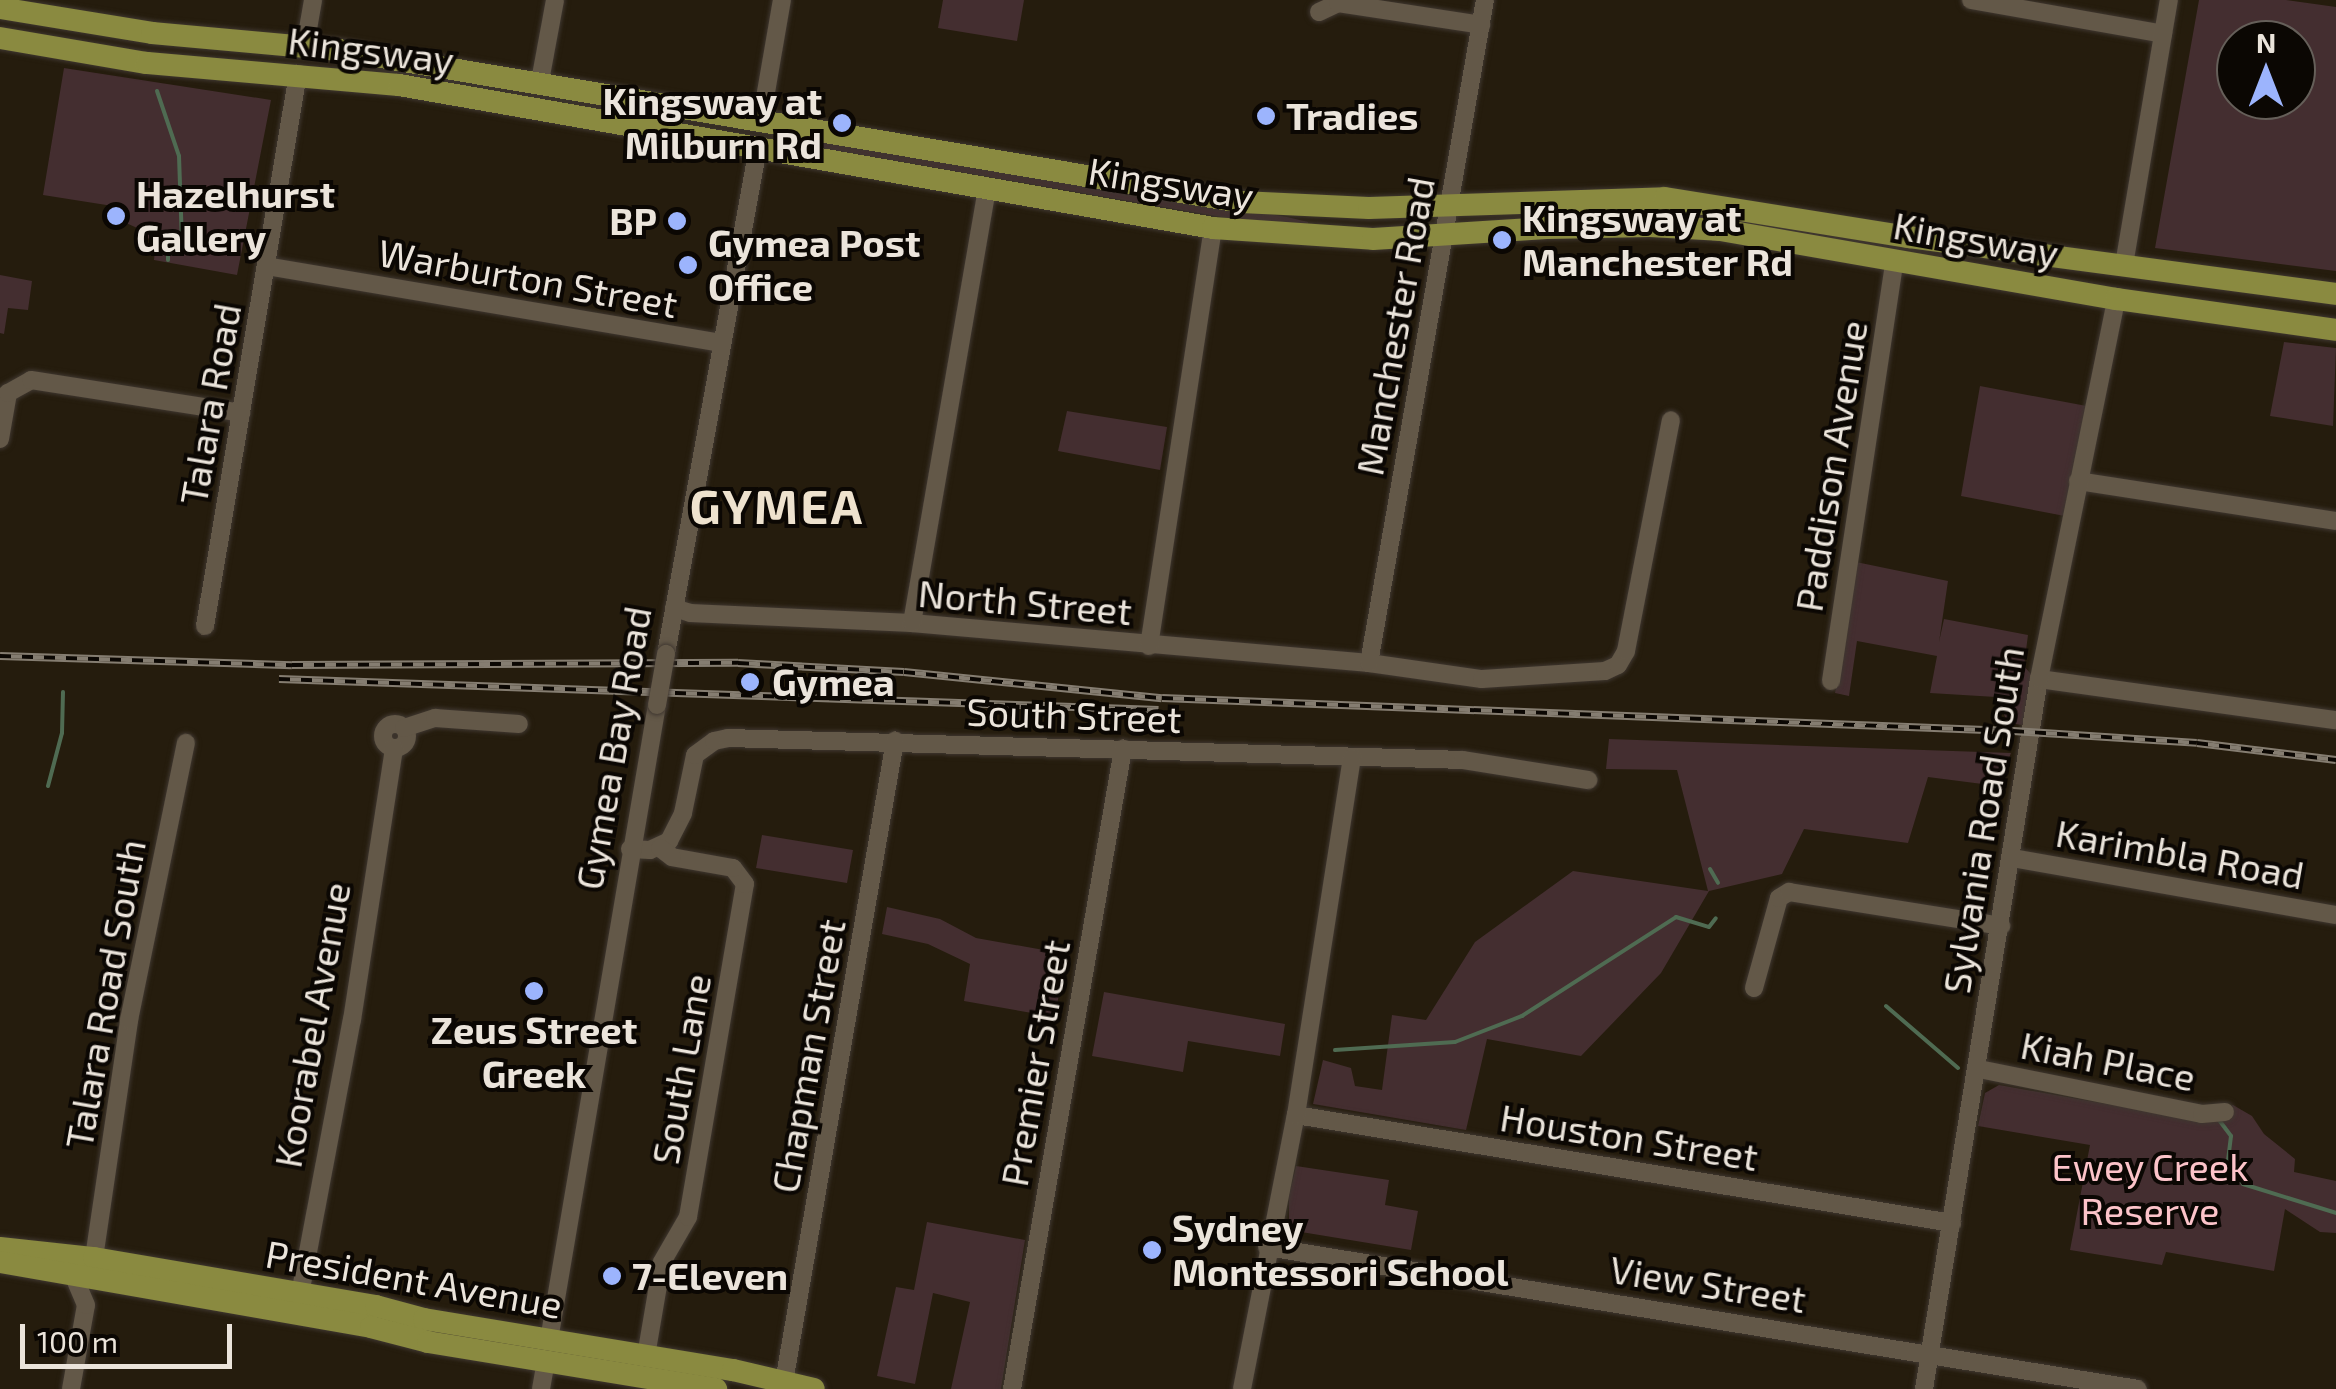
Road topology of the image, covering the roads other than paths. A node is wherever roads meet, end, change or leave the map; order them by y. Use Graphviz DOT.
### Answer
graph roads {
  1 [pos="313,0"];
  2 [pos="555,0"];
  3 [pos="782,0"];
  4 [pos="1485,0"];
  5 [pos="1971,0"];
  6 [pos="2169,0"];
  7 [pos="0,8"];
  8 [pos="1319,12"];
  9 [pos="1481,25"];
  10 [pos="2162,34"];
  11 [pos="0,38"];
  12 [pos="306,46"];
  13 [pos="298,74"];
  14 [pos="540,82"];
  15 [pos="761,120"];
  16 [pos="758,148"];
  17 [pos="987,190"];
  18 [pos="1450,205"];
  19 [pos="1213,228"];
  20 [pos="1444,234"];
  21 [pos="1895,260"];
  22 [pos="2124,265"];
  23 [pos="266,266"];
  24 [pos="2336,294"];
  25 [pos="2116,300"];
  26 [pos="2336,330"];
  27 [pos="721,343"];
  28 [pos="241,414"];
  29 [pos="1671,420"];
  30 [pos="0,439"];
  31 [pos="2078,481"];
  32 [pos="2336,521"];
  33 [pos="674,608"];
  34 [pos="912,623"];
  35 [pos="205,626"];
  36 [pos="1149,646"];
  37 [pos="1369,663"];
  38 [pos="2039,678"];
  39 [pos="1831,681"];
  40 [pos="2336,720"];
  41 [pos="519,724"];
  42 [pos="895,741"];
  43 [pos="186,743"];
  44 [pos="1124,749"];
  45 [pos="1352,758"];
  46 [pos="1588,780"];
  47 [pos="660,848"];
  48 [pos="630,850"];
  49 [pos="2012,858"];
  50 [pos="2336,915"];
  51 [pos="2001,926"];
  52 [pos="1754,988"];
  53 [pos="1979,1069"];
  54 [pos="2225,1112"];
  55 [pos="1296,1115"];
  56 [pos="1952,1223"];
  57 [pos="1267,1247"];
  58 [pos="0,1248"];
  59 [pos="94,1258"];
  60 [pos="0,1262"];
  61 [pos="73,1275"];
  62 [pos="124,1284"];
  63 [pos="206,1301"];
  64 [pos="298,1304"];
  65 [pos="86,1305"];
  66 [pos="547,1351"];
  67 [pos="1930,1352"];
  68 [pos="646,1356"];
  69 [pos="784,1382"];
  70 [pos="71,1389"];
  71 [pos="541,1389"];
  72 [pos="716,1389"];
  73 [pos="814,1389"];
  74 [pos="1012,1389"];
  75 [pos="1242,1389"];
  76 [pos="1924,1389"];
  77 [pos="2138,1389"];
  1 -- 12 [label="street"];
  2 -- 14 [label="street"];
  3 -- 15 [label="street"];
  4 -- 9 [label="street, Manchester Road"];
  5 -- 10 [label="street"];
  6 -- 10 [label="street"];
  7 -- 12 [label="main road, Kingsway"];
  8 -- 9 [label="street"];
  9 -- 18 [label="street, Manchester Road"];
  10 -- 22 [label="street"];
  11 -- 13 [label="main road, Kingsway"];
  12 -- 14 [label="main road, Kingsway"];
  13 -- 16 [label="main road, Kingsway"];
  13 -- 23 [label="street, Talara Road"];
  14 -- 15 [label="main road, Kingsway"];
  15 -- 16 [label="main road, Gymea Bay Road"];
  15 -- 18 [label="main road, Kingsway"];
  16 -- 17 [label="main road, Kingsway"];
  16 -- 27 [label="street, Gymea Bay Road"];
  17 -- 19 [label="main road, Kingsway"];
  17 -- 34 [label="street"];
  18 -- 20 [label="street, Manchester Road"];
  18 -- 22 [label="main road, Kingsway"];
  19 -- 20 [label="main road, Kingsway"];
  19 -- 36 [label="street"];
  20 -- 21 [label="main road, Kingsway"];
  20 -- 37 [label="street, Manchester Road"];
  21 -- 25 [label="main road, Kingsway"];
  21 -- 39 [label="street, Paddison Avenue"];
  22 -- 24 [label="main road, Kingsway"];
  22 -- 25 [label="main road, Sylvania Road South"];
  23 -- 27 [label="street, Warburton Street"];
  23 -- 28 [label="street, Talara Road"];
  25 -- 26 [label="main road, Kingsway"];
  25 -- 31 [label="street, Sylvania Road South"];
  27 -- 33 [label="street, Gymea Bay Road"];
  28 -- 30 [label="street"];
  28 -- 35 [label="street, Talara Road"];
  29 -- 37 [label="street, North Street"];
  31 -- 32 [label="street"];
  31 -- 38 [label="street, Sylvania Road South"];
  33 -- 34 [label="street, North Street"];
  33 -- 48 [label="street, Gymea Bay Road, bridge"];
  34 -- 36 [label="street, North Street"];
  36 -- 37 [label="street, North Street"];
  38 -- 40 [label="street"];
  38 -- 49 [label="street, Sylvania Road South"];
  41 -- 64 [label="street, Koorabel Avenue"];
  42 -- 44 [label="street, South Street"];
  42 -- 47 [label="street, South Street"];
  42 -- 69 [label="street, Chapman Street"];
  43 -- 59 [label="street, Talara Road South"];
  44 -- 45 [label="street, South Street"];
  44 -- 74 [label="street, Premier Street"];
  45 -- 46 [label="street, South Street"];
  45 -- 55 [label="street"];
  47 -- 48 [label="street"];
  47 -- 68 [label="street, South Lane"];
  48 -- 66 [label="street, Gymea Bay Road"];
  49 -- 50 [label="street, Karimbla Road"];
  49 -- 51 [label="street, Sylvania Road South"];
  51 -- 52 [label="street"];
  51 -- 53 [label="street, Sylvania Road South"];
  53 -- 54 [label="street, Kiah Place"];
  53 -- 56 [label="street, Sylvania Road South"];
  55 -- 56 [label="street, Houston Street"];
  55 -- 57 [label="street"];
  56 -- 67 [label="street, Sylvania Road South"];
  57 -- 67 [label="street, View Street"];
  57 -- 75 [label="street"];
  58 -- 59 [label="main road, President Avenue"];
  59 -- 63 [label="main road"];
  59 -- 64 [label="main road, President Avenue"];
  60 -- 61 [label="main road, President Avenue"];
  61 -- 62 [label="main road, President Avenue"];
  61 -- 65 [label="street"];
  62 -- 63 [label="main road, President Avenue"];
  62 -- 65 [label="street"];
  63 -- 64 [label="main road, President Avenue"];
  64 -- 66 [label="main road, President Avenue"];
  65 -- 70 [label="street"];
  66 -- 68 [label="main road, President Avenue"];
  66 -- 71 [label="street, Gymea Bay Road"];
  66 -- 72 [label="main road, President Avenue"];
  67 -- 76 [label="street, Sylvania Road South"];
  67 -- 77 [label="street, View Street"];
  68 -- 69 [label="main road, President Avenue"];
  69 -- 73 [label="main road, President Avenue"];
}
